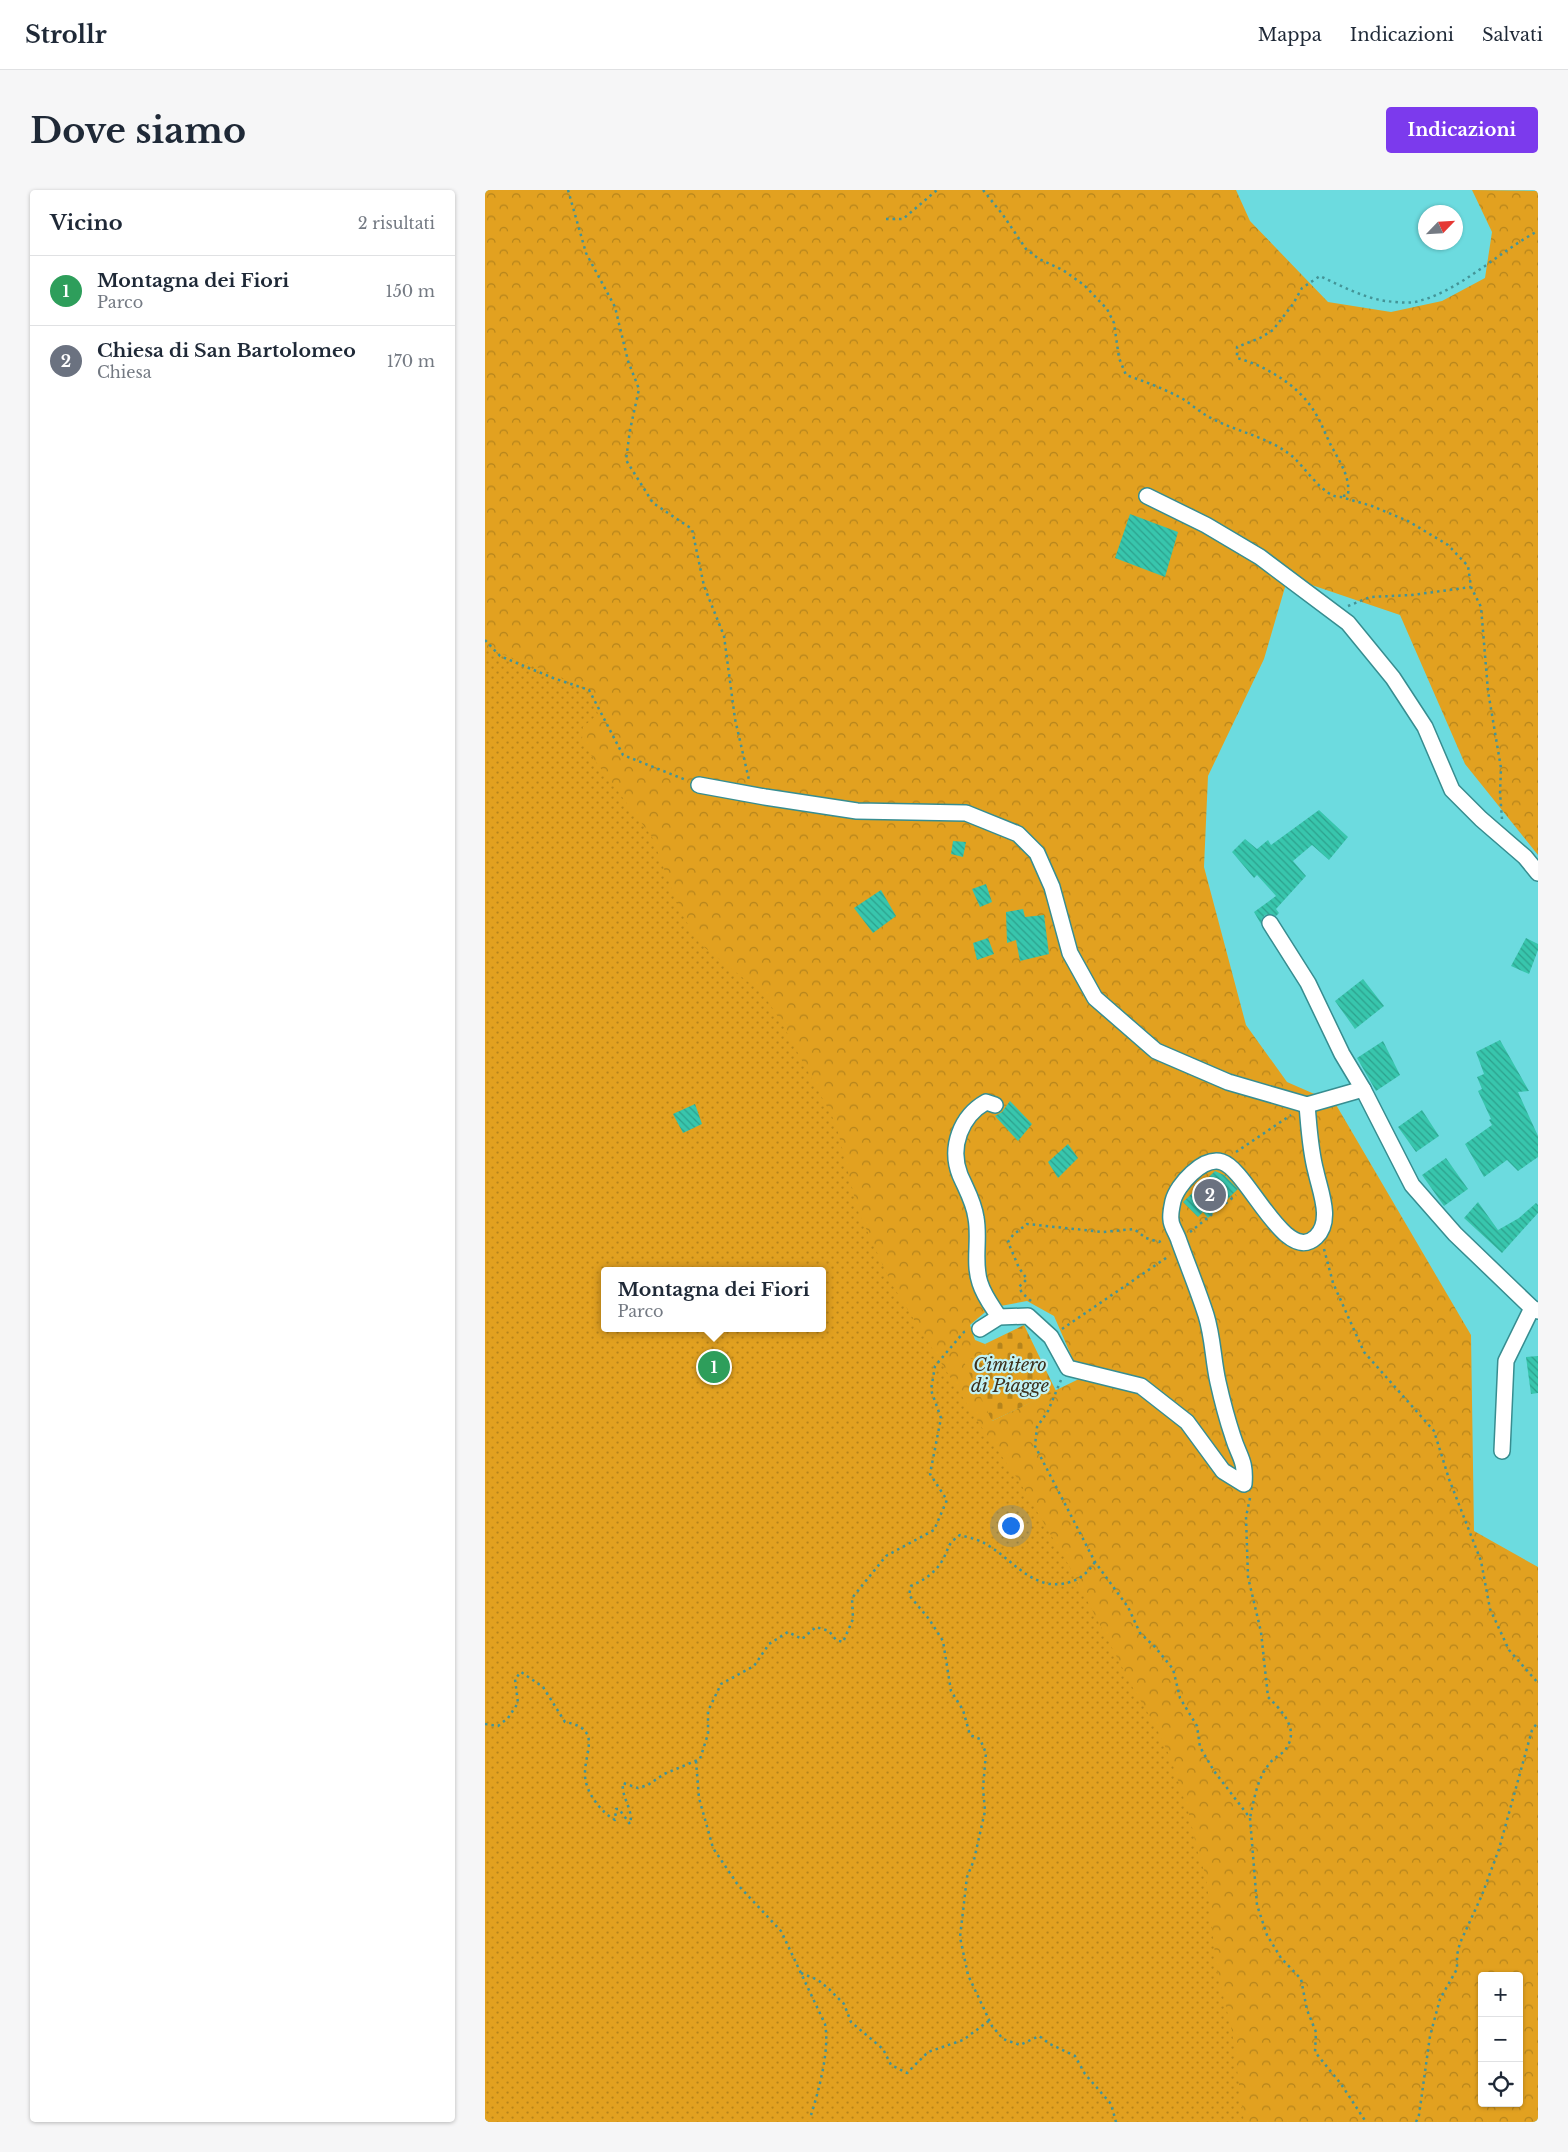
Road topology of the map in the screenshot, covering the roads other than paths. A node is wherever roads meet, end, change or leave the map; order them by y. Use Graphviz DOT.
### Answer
graph roads {
  1 [pos="1147,496"];
  2 [pos="699,785"];
  3 [pos="1538,873"];
  4 [pos="1269,923"];
  5 [pos="1363,1089"];
  6 [pos="995,1105"];
  7 [pos="1307,1105"];
  8 [pos="1535,1310"];
  9 [pos="999,1317"];
  10 [pos="980,1329"];
  11 [pos="1502,1451"];
  1 -- 3 [label="street"];
  2 -- 7 [label="street"];
  4 -- 5 [label="street"];
  5 -- 7 [label="street"];
  5 -- 8 [label="street"];
  6 -- 9 [label="street"];
  7 -- 9 [label="street"];
  8 -- 11 [label="street"];
  9 -- 10 [label="street"];
}
